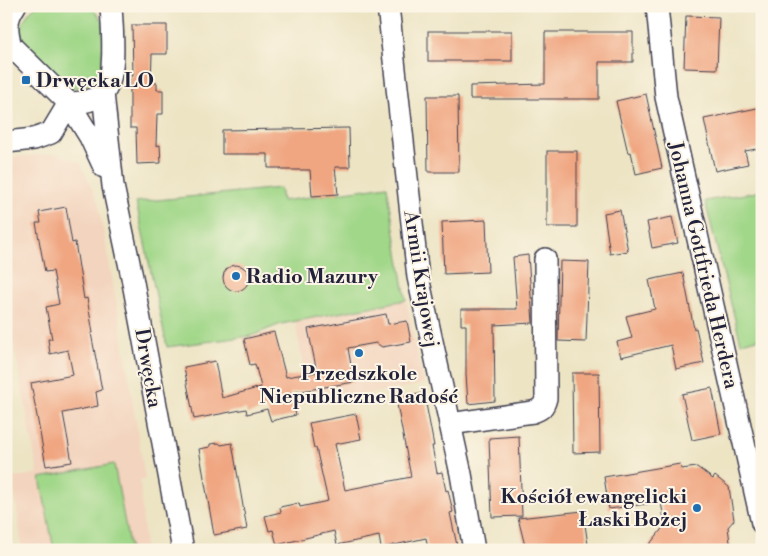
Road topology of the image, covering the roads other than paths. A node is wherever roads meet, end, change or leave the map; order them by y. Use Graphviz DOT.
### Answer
graph roads {
  1 [pos="15,6"];
  2 [pos="111,6"];
  3 [pos="388,6"];
  4 [pos="657,6"];
  5 [pos="8,44"];
  6 [pos="104,93"];
  7 [pos="68,103"];
  8 [pos="51,133"];
  9 [pos="90,137"];
  10 [pos="6,142"];
  11 [pos="113,186"];
  12 [pos="545,259"];
  13 [pos="450,424"];
  14 [pos="762,523"];
  15 [pos="183,550"];
  16 [pos="474,550"];
  1 -- 5 [label="street"];
  2 -- 6 [label="street"];
  3 -- 13 [label="street, Armii Krajowej"];
  4 -- 14 [label="street, Johanna Gottfrieda Herdera"];
  5 -- 7 [label="street, Drwęcka"];
  6 -- 7 [label="street"];
  6 -- 11 [label="street, Drwęcka"];
  7 -- 8 [label="street"];
  7 -- 9 [label="street, Drwęcka"];
  8 -- 9 [label="street"];
  8 -- 10 [label="street"];
  9 -- 11 [label="street, Drwęcka"];
  11 -- 15 [label="street, Drwęcka"];
  12 -- 13 [label="street"];
  13 -- 16 [label="street, Armii Krajowej"];
}
